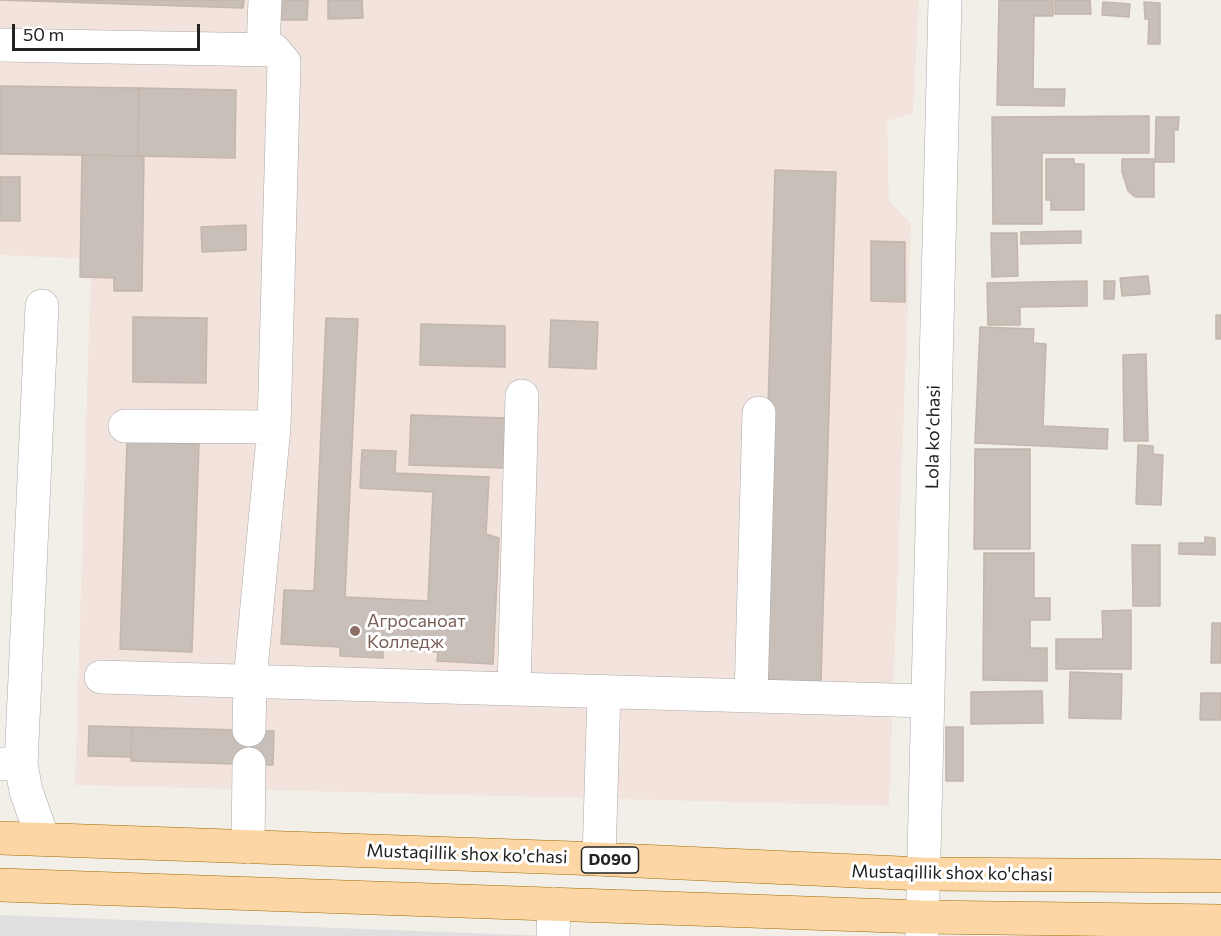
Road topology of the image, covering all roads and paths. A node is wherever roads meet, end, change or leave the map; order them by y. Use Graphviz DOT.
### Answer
graph roads {
  1 [pos="265,0"];
  2 [pos="945,0"];
  3 [pos="0,45"];
  4 [pos="263,50"];
  5 [pos="42,306"];
  6 [pos="522,396"];
  7 [pos="759,413"];
  8 [pos="125,426"];
  9 [pos="274,427"];
  10 [pos="101,676"];
  11 [pos="250,680"];
  12 [pos="514,689"];
  13 [pos="604,691"];
  14 [pos="751,696"];
  15 [pos="927,701"];
  16 [pos="249,730"];
  17 [pos="10,764"];
  18 [pos="249,764"];
  19 [pos="0,838"];
  20 [pos="43,839"];
  21 [pos="248,847"];
  22 [pos="599,859"];
  23 [pos="922,874"];
  24 [pos="1221,876"];
  25 [pos="0,885"];
  26 [pos="554,920"];
  27 [pos="1221,921"];
  28 [pos="922,927"];
  29 [pos="1166,927"];
  1 -- 4 [label="street"];
  2 -- 15 [label="street, Lola koʻchasi"];
  3 -- 4 [label="street"];
  4 -- 9 [label="street"];
  5 -- 17 [label="street"];
  6 -- 12 [label="street"];
  7 -- 14 [label="street"];
  8 -- 9 [label="street"];
  9 -- 11 [label="street"];
  10 -- 11 [label="street"];
  11 -- 12 [label="street"];
  11 -- 16 [label="street"];
  12 -- 13 [label="street"];
  13 -- 14 [label="street"];
  13 -- 22 [label="street"];
  14 -- 15 [label="street"];
  15 -- 23 [label="street, Lola koʻchasi"];
  17 -- 20 [label="street"];
  18 -- 21 [label="street"];
  19 -- 20 [label="main road, Mustaqillik shox ko'chasi / D090"];
  20 -- 21 [label="main road, Mustaqillik shox ko'chasi / D090"];
  21 -- 22 [label="main road, Mustaqillik shox ko'chasi / D090"];
  22 -- 23 [label="main road, Mustaqillik shox ko'chasi / D090"];
  23 -- 24 [label="main road, Mustaqillik shox ko'chasi / D090"];
  23 -- 28 [label="street, Lola koʻchasi"];
  25 -- 26 [label="main road"];
  26 -- 28 [label="main road"];
  27 -- 29 [label="main road"];
  28 -- 29 [label="main road"];
}
